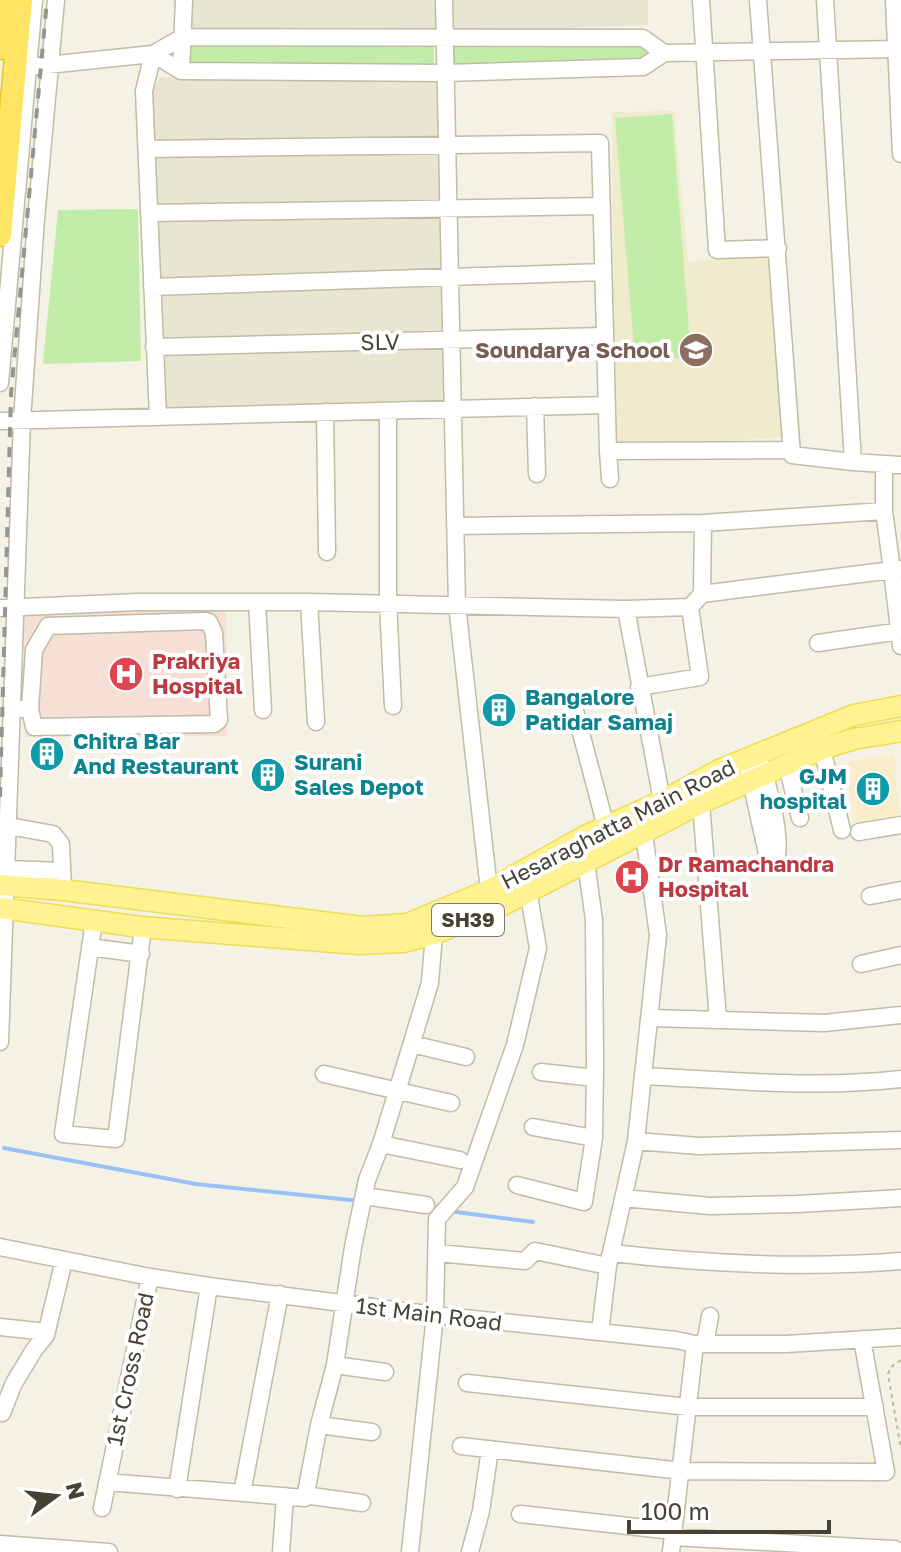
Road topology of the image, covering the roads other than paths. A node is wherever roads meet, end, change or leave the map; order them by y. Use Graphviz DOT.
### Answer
graph roads {
  1 [pos="4,0"];
  2 [pos="21,0"];
  3 [pos="34,0"];
  4 [pos="56,0"];
  5 [pos="184,0"];
  6 [pos="444,0"];
  7 [pos="701,0"];
  8 [pos="758,0"];
  9 [pos="825,0"];
  10 [pos="894,0"];
  11 [pos="183,37"];
  12 [pos="445,37"];
  13 [pos="0,48"];
  14 [pos="899,49"];
  15 [pos="761,50"];
  16 [pos="705,51"];
  17 [pos="828,51"];
  18 [pos="664,53"];
  19 [pos="153,54"];
  20 [pos="50,66"];
  21 [pos="28,67"];
  22 [pos="181,71"];
  23 [pos="446,73"];
  24 [pos="447,146"];
  25 [pos="147,149"];
  26 [pos="901,154"];
  27 [pos="602,206"];
  28 [pos="449,209"];
  29 [pos="149,213"];
  30 [pos="0,235"];
  31 [pos="778,248"];
  32 [pos="603,272"];
  33 [pos="450,277"];
  34 [pos="152,287"];
  35 [pos="605,336"];
  36 [pos="451,341"];
  37 [pos="154,347"];
  38 [pos="0,383"];
  39 [pos="607,405"];
  40 [pos="535,406"];
  41 [pos="453,409"];
  42 [pos="388,411"];
  43 [pos="325,412"];
  44 [pos="158,417"];
  45 [pos="22,420"];
  46 [pos="0,421"];
  47 [pos="792,450"];
  48 [pos="608,451"];
  49 [pos="853,462"];
  50 [pos="884,464"];
  51 [pos="901,465"];
  52 [pos="537,474"];
  53 [pos="610,479"];
  54 [pos="884,511"];
  55 [pos="703,523"];
  56 [pos="455,526"];
  57 [pos="327,552"];
  58 [pos="896,569"];
  59 [pos="696,600"];
  60 [pos="205,602"];
  61 [pos="257,602"];
  62 [pos="309,602"];
  63 [pos="388,602"];
  64 [pos="457,605"];
  65 [pos="8,607"];
  66 [pos="626,609"];
  67 [pos="205,621"];
  68 [pos="900,636"];
  69 [pos="818,643"];
  70 [pos="639,687"];
  71 [pos="573,703"];
  72 [pos="393,706"];
  73 [pos="901,706"];
  74 [pos="13,709"];
  75 [pos="30,709"];
  76 [pos="263,710"];
  77 [pos="316,722"];
  78 [pos="901,731"];
  79 [pos="822,749"];
  80 [pos="752,756"];
  81 [pos="787,765"];
  82 [pos="758,778"];
  83 [pos="662,801"];
  84 [pos="701,803"];
  85 [pos="800,818"];
  86 [pos="901,825"];
  87 [pos="9,826"];
  88 [pos="606,827"];
  89 [pos="842,830"];
  90 [pos="859,832"];
  91 [pos="644,834"];
  92 [pos="586,862"];
  93 [pos="5,880"];
  94 [pos="63,881"];
  95 [pos="489,890"];
  96 [pos="528,890"];
  97 [pos="901,890"];
  98 [pos="870,896"];
  99 [pos="3,908"];
  100 [pos="94,921"];
  101 [pos="143,927"];
  102 [pos="434,934"];
  103 [pos="90,947"];
  104 [pos="141,954"];
  105 [pos="901,955"];
  106 [pos="861,964"];
  107 [pos="901,1015"];
  108 [pos="651,1018"];
  109 [pos="718,1020"];
  110 [pos="0,1042"];
  111 [pos="412,1044"];
  112 [pos="466,1057"];
  113 [pos="541,1072"];
  114 [pos="324,1074"];
  115 [pos="643,1076"];
  116 [pos="595,1078"];
  117 [pos="901,1079"];
  118 [pos="398,1091"];
  119 [pos="451,1103"];
  120 [pos="533,1127"];
  121 [pos="594,1138"];
  122 [pos="901,1140"];
  123 [pos="636,1141"];
  124 [pos="381,1144"];
  125 [pos="460,1160"];
  126 [pos="517,1185"];
  127 [pos="364,1196"];
  128 [pos="623,1198"];
  129 [pos="901,1198"];
  130 [pos="426,1205"];
  131 [pos="0,1247"];
  132 [pos="437,1253"];
  133 [pos="64,1260"];
  134 [pos="610,1260"];
  135 [pos="901,1261"];
  136 [pos="150,1277"];
  137 [pos="209,1286"];
  138 [pos="280,1294"];
  139 [pos="343,1303"];
  140 [pos="435,1315"];
  141 [pos="710,1316"];
  142 [pos="0,1327"];
  143 [pos="47,1332"];
  144 [pos="600,1332"];
  145 [pos="901,1337"];
  146 [pos="862,1339"];
  147 [pos="700,1344"];
  148 [pos="335,1365"];
  149 [pos="385,1372"];
  150 [pos="467,1383"];
  151 [pos="688,1407"];
  152 [pos="875,1407"];
  153 [pos="2,1413"];
  154 [pos="319,1425"];
  155 [pos="372,1432"];
  156 [pos="461,1446"];
  157 [pos="490,1449"];
  158 [pos="682,1471"];
  159 [pos="107,1482"];
  160 [pos="177,1489"];
  161 [pos="242,1493"];
  162 [pos="304,1495"];
  163 [pos="285,1496"];
  164 [pos="362,1503"];
  165 [pos="102,1508"];
  166 [pos="520,1514"];
  167 [pos="672,1540"];
  168 [pos="0,1544"];
  169 [pos="38,1550"];
  170 [pos="109,1552"];
  171 [pos="281,1552"];
  172 [pos="410,1552"];
  173 [pos="470,1552"];
  174 [pos="900,1552"];
  1 -- 13 [label="highway"];
  2 -- 30 [label="highway"];
  3 -- 21 [label="street"];
  4 -- 20 [label="street"];
  5 -- 11 [label="street"];
  6 -- 12 [label="street"];
  7 -- 16 [label="street"];
  8 -- 15 [label="street"];
  9 -- 17 [label="street"];
  10 -- 14 [label="street"];
  11 -- 12 [label="street"];
  11 -- 19 [label="street"];
  11 -- 22 [label="street"];
  12 -- 18 [label="street"];
  12 -- 23 [label="street"];
  14 -- 17 [label="street"];
  14 -- 26 [label="street"];
  15 -- 16 [label="street"];
  15 -- 17 [label="street"];
  15 -- 31 [label="street"];
  16 -- 18 [label="street"];
  16 -- 31 [label="street"];
  17 -- 49 [label="street"];
  18 -- 23 [label="street"];
  19 -- 20 [label="street"];
  19 -- 22 [label="street"];
  19 -- 25 [label="street"];
  20 -- 21 [label="street"];
  20 -- 45 [label="street"];
  21 -- 38 [label="street"];
  22 -- 23 [label="street"];
  23 -- 24 [label="street"];
  24 -- 25 [label="street"];
  24 -- 27 [label="street"];
  24 -- 28 [label="street"];
  25 -- 29 [label="street"];
  27 -- 28 [label="street"];
  27 -- 32 [label="street"];
  28 -- 29 [label="street"];
  28 -- 33 [label="street"];
  29 -- 34 [label="street"];
  31 -- 47 [label="street"];
  32 -- 33 [label="street"];
  32 -- 35 [label="street"];
  33 -- 34 [label="street"];
  33 -- 36 [label="street"];
  34 -- 37 [label="street"];
  35 -- 36 [label="street, SLV"];
  35 -- 39 [label="street"];
  36 -- 37 [label="street, SLV"];
  36 -- 41 [label="street"];
  37 -- 44 [label="street"];
  39 -- 40 [label="street"];
  39 -- 48 [label="street"];
  40 -- 41 [label="street"];
  40 -- 52 [label="street"];
  41 -- 42 [label="street"];
  41 -- 56 [label="street"];
  42 -- 43 [label="street"];
  42 -- 63 [label="street"];
  43 -- 44 [label="street"];
  43 -- 57 [label="street"];
  44 -- 45 [label="street"];
  45 -- 46 [label="street"];
  45 -- 65 [label="street"];
  47 -- 48 [label="street"];
  47 -- 49 [label="street"];
  48 -- 53 [label="street"];
  49 -- 50 [label="street"];
  50 -- 51 [label="street"];
  50 -- 54 [label="street"];
  54 -- 55 [label="street"];
  54 -- 58 [label="street"];
  55 -- 56 [label="street"];
  55 -- 59 [label="street"];
  56 -- 64 [label="street"];
  58 -- 59 [label="street"];
  58 -- 68 [label="street"];
  59 -- 66 [label="street"];
  59 -- 70 [label="street"];
  60 -- 61 [label="street"];
  60 -- 65 [label="street"];
  60 -- 67 [label="street"];
  61 -- 62 [label="street"];
  61 -- 76 [label="street"];
  62 -- 63 [label="street"];
  62 -- 77 [label="street"];
  63 -- 64 [label="street"];
  63 -- 72 [label="street"];
  64 -- 66 [label="street"];
  64 -- 95 [label="street"];
  65 -- 74 [label="street"];
  66 -- 70 [label="street"];
  67 -- 75 [label="street"];
  67 -- 75 [label="street"];
  68 -- 69 [label="street"];
  70 -- 83 [label="street"];
  71 -- 88 [label="street"];
  73 -- 80 [label="main road, Hesaraghatta Main Road"];
  74 -- 75 [label="street"];
  74 -- 87 [label="street"];
  78 -- 79 [label="main road, Hesaraghatta Main Road / SH39"];
  79 -- 81 [label="main road, Hesaraghatta Main Road / SH39"];
  79 -- 89 [label="street"];
  80 -- 82 [label="street"];
  80 -- 83 [label="main road, Hesaraghatta Main Road"];
  81 -- 82 [label="main road, Hesaraghatta Main Road / SH39"];
  81 -- 85 [label="street"];
  82 -- 84 [label="main road, Hesaraghatta Main Road / SH39"];
  83 -- 88 [label="main road, Hesaraghatta Main Road"];
  84 -- 91 [label="main road, Hesaraghatta Main Road / SH39"];
  84 -- 109 [label="street"];
  86 -- 90 [label="street"];
  87 -- 93 [label="street"];
  87 -- 94 [label="street"];
  88 -- 95 [label="main road, Hesaraghatta Main Road"];
  91 -- 92 [label="main road, Hesaraghatta Main Road / SH39"];
  91 -- 108 [label="street"];
  92 -- 96 [label="main road, Hesaraghatta Main Road / SH39"];
  92 -- 116 [label="street"];
  93 -- 94 [label="main road, Hesaraghatta Main Road"];
  93 -- 99 [label="street"];
  94 -- 95 [label="main road, Hesaraghatta Main Road"];
  96 -- 102 [label="main road, Hesaraghatta Main Road / SH39"];
  96 -- 132 [label="street"];
  97 -- 98 [label="street"];
  99 -- 100 [label="main road, Hesaraghatta Main Road / SH39"];
  99 -- 110 [label="street"];
  100 -- 101 [label="main road, Hesaraghatta Main Road / SH39"];
  100 -- 103 [label="street"];
  101 -- 102 [label="main road, Hesaraghatta Main Road / SH39"];
  101 -- 104 [label="street"];
  102 -- 111 [label="street"];
  103 -- 104 [label="street"];
  103 -- 104 [label="street"];
  105 -- 106 [label="street"];
  107 -- 109 [label="street"];
  108 -- 109 [label="street"];
  108 -- 115 [label="street"];
  111 -- 112 [label="street"];
  111 -- 118 [label="street"];
  113 -- 116 [label="street"];
  114 -- 118 [label="street"];
  115 -- 117 [label="street"];
  115 -- 123 [label="street"];
  116 -- 121 [label="street"];
  118 -- 119 [label="street"];
  118 -- 124 [label="street"];
  120 -- 121 [label="street"];
  121 -- 126 [label="street"];
  122 -- 123 [label="street"];
  123 -- 128 [label="street"];
  124 -- 125 [label="street"];
  124 -- 127 [label="street"];
  127 -- 130 [label="street"];
  127 -- 139 [label="street"];
  128 -- 129 [label="street"];
  128 -- 134 [label="street"];
  131 -- 133 [label="street, 1st Main Road"];
  132 -- 134 [label="street"];
  132 -- 140 [label="street"];
  133 -- 136 [label="street, 1st Main Road"];
  133 -- 143 [label="street"];
  134 -- 135 [label="street"];
  134 -- 144 [label="street"];
  136 -- 137 [label="street, 1st Main Road"];
  136 -- 159 [label="street, 1st Cross Road"];
  137 -- 138 [label="street, 1st Main Road"];
  137 -- 160 [label="street"];
  138 -- 139 [label="street, 1st Main Road"];
  138 -- 161 [label="street"];
  139 -- 140 [label="street, 1st Main Road"];
  139 -- 148 [label="street"];
  140 -- 144 [label="street, 1st Main Road"];
  140 -- 172 [label="street"];
  141 -- 147 [label="street"];
  142 -- 143 [label="street"];
  143 -- 153 [label="street"];
  144 -- 147 [label="street, 1st Main Road"];
  145 -- 146 [label="street, 1st Main Road"];
  146 -- 147 [label="street, 1st Main Road"];
  146 -- 152 [label="street"];
  147 -- 151 [label="street"];
  148 -- 149 [label="street"];
  148 -- 154 [label="street"];
  150 -- 151 [label="street"];
  151 -- 152 [label="street"];
  151 -- 158 [label="street"];
  152 -- 158 [label="street"];
  154 -- 155 [label="street"];
  154 -- 162 [label="street"];
  156 -- 157 [label="street"];
  157 -- 158 [label="street"];
  157 -- 173 [label="street"];
  158 -- 167 [label="street"];
  159 -- 160 [label="street"];
  159 -- 165 [label="street, 1st Cross Road"];
  160 -- 161 [label="street"];
  161 -- 163 [label="street"];
  162 -- 163 [label="street"];
  162 -- 164 [label="street"];
  163 -- 171 [label="street"];
  166 -- 167 [label="street"];
  167 -- 174 [label="street"];
  168 -- 169 [label="street"];
  169 -- 170 [label="street"];
}
